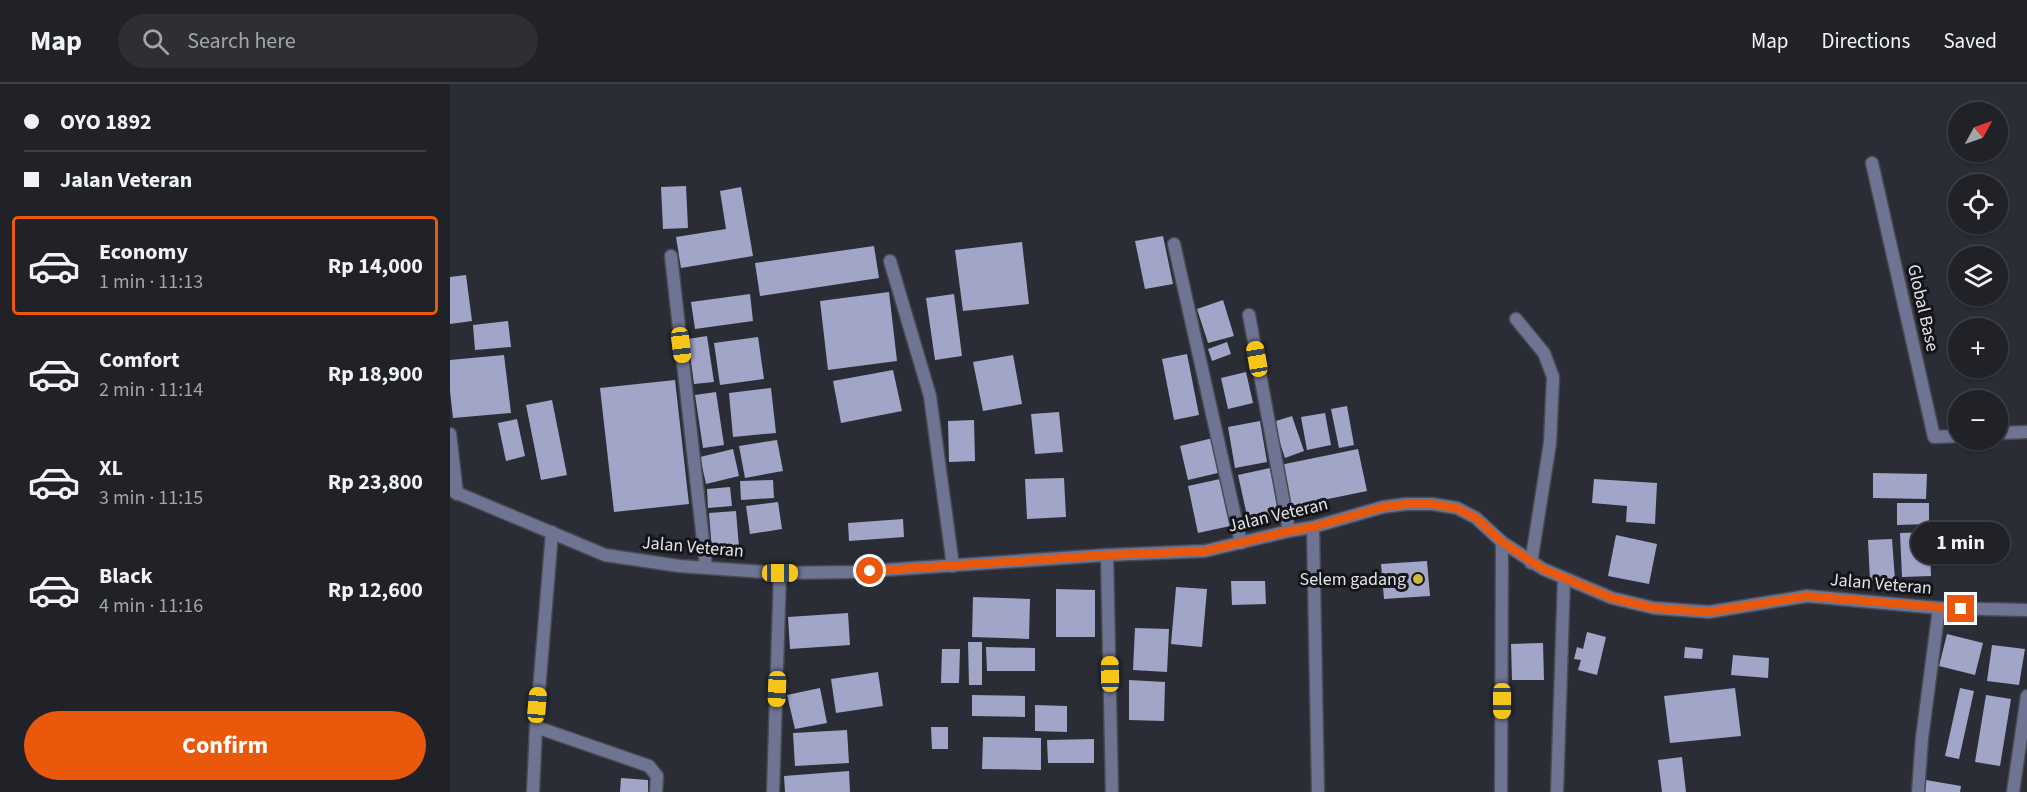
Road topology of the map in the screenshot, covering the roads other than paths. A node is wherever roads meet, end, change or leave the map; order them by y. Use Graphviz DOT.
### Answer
graph roads {
  1 [pos="1872,163"];
  2 [pos="1174,244"];
  3 [pos="671,256"];
  4 [pos="890,261"];
  5 [pos="1249,315"];
  6 [pos="1516,319"];
  7 [pos="2027,432"];
  8 [pos="2008,433"];
  9 [pos="450,434"];
  10 [pos="1948,436"];
  11 [pos="454,492"];
  12 [pos="1313,527"];
  13 [pos="1289,531"];
  14 [pos="552,532"];
  15 [pos="1502,542"];
  16 [pos="1241,543"];
  17 [pos="1107,555"];
  18 [pos="1531,562"];
  19 [pos="953,566"];
  20 [pos="706,567"];
  21 [pos="780,573"];
  22 [pos="1563,578"];
  23 [pos="1939,608"];
  24 [pos="2027,610"];
  25 [pos="2027,696"];
  26 [pos="536,727"];
  27 [pos="533,792"];
  28 [pos="656,792"];
  29 [pos="773,792"];
  30 [pos="1112,792"];
  31 [pos="1318,792"];
  32 [pos="1501,792"];
  33 [pos="1557,792"];
  34 [pos="1918,792"];
  35 [pos="2013,792"];
  1 -- 10 [label="street, Global Base"];
  2 -- 16 [label="street"];
  3 -- 20 [label="street"];
  4 -- 19 [label="street"];
  5 -- 13 [label="street"];
  6 -- 18 [label="street"];
  7 -- 8 [label="street"];
  9 -- 11 [label="street"];
  11 -- 14 [label="street, Jalan Veteran"];
  12 -- 13 [label="street, Jalan Veteran"];
  12 -- 15 [label="street, Jalan Veteran"];
  12 -- 31 [label="street"];
  13 -- 16 [label="street, Jalan Veteran"];
  14 -- 20 [label="street, Jalan Veteran"];
  14 -- 26 [label="street"];
  15 -- 18 [label="street, Jalan Veteran"];
  15 -- 32 [label="street"];
  16 -- 17 [label="street, Jalan Veteran"];
  17 -- 19 [label="street, Jalan Veteran"];
  17 -- 30 [label="street"];
  18 -- 22 [label="street, Jalan Veteran"];
  19 -- 21 [label="street, Jalan Veteran"];
  20 -- 21 [label="street, Jalan Veteran"];
  21 -- 29 [label="street"];
  22 -- 23 [label="street, Jalan Veteran"];
  22 -- 33 [label="street"];
  23 -- 24 [label="street, Jalan Veteran"];
  23 -- 34 [label="street"];
  25 -- 35 [label="street"];
  26 -- 27 [label="street"];
  26 -- 28 [label="street"];
}
